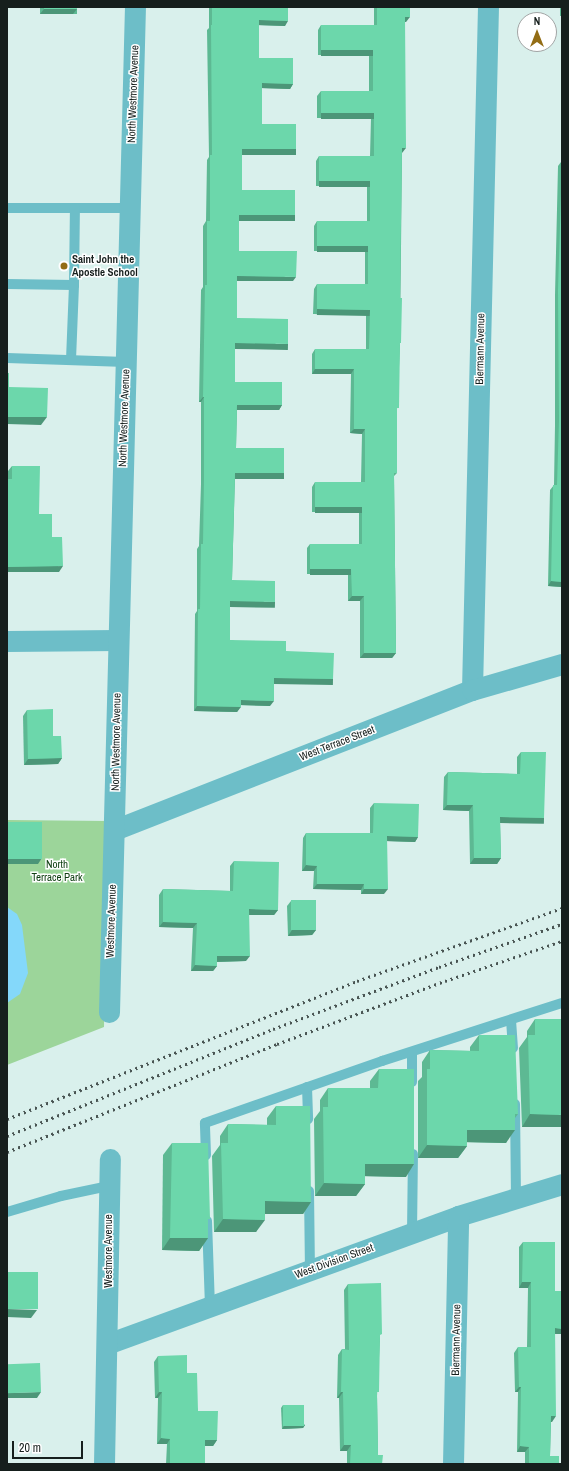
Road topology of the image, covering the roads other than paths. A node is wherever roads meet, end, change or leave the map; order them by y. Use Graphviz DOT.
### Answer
graph roads {
  1 [pos="135,7"];
  2 [pos="488,7"];
  3 [pos="7,208"];
  4 [pos="75,208"];
  5 [pos="130,208"];
  6 [pos="7,284"];
  7 [pos="74,285"];
  8 [pos="7,358"];
  9 [pos="71,360"];
  10 [pos="126,362"];
  11 [pos="118,640"];
  12 [pos="7,641"];
  13 [pos="562,664"];
  14 [pos="472,690"];
  15 [pos="114,830"];
  16 [pos="562,1003"];
  17 [pos="109,1012"];
  18 [pos="511,1020"];
  19 [pos="412,1052"];
  20 [pos="513,1056"];
  21 [pos="307,1087"];
  22 [pos="412,1092"];
  23 [pos="515,1092"];
  24 [pos="308,1133"];
  25 [pos="412,1147"];
  26 [pos="110,1159"];
  27 [pos="206,1163"];
  28 [pos="309,1178"];
  29 [pos="562,1184"];
  30 [pos="108,1186"];
  31 [pos="516,1198"];
  32 [pos="207,1210"];
  33 [pos="7,1212"];
  34 [pos="458,1216"];
  35 [pos="412,1233"];
  36 [pos="310,1269"];
  37 [pos="210,1305"];
  38 [pos="107,1344"];
  39 [pos="104,1464"];
  40 [pos="453,1464"];
  1 -- 5 [label="street, North Westmore Avenue"];
  2 -- 14 [label="street, Biermann Avenue"];
  3 -- 4 [label="lane"];
  4 -- 5 [label="lane"];
  4 -- 7 [label="lane"];
  5 -- 10 [label="street, North Westmore Avenue"];
  6 -- 7 [label="lane"];
  7 -- 9 [label="lane"];
  8 -- 9 [label="lane"];
  9 -- 10 [label="lane"];
  10 -- 11 [label="street, North Westmore Avenue"];
  11 -- 12 [label="street"];
  11 -- 15 [label="street, North Westmore Avenue"];
  13 -- 14 [label="street, West Terrace Street"];
  14 -- 15 [label="street, West Terrace Street"];
  15 -- 17 [label="street, Westmore Avenue"];
  16 -- 18 [label="lane"];
  18 -- 19 [label="lane"];
  18 -- 20 [label="lane"];
  19 -- 21 [label="lane"];
  19 -- 22 [label="lane"];
  21 -- 24 [label="lane"];
  21 -- 27 [label="lane"];
  23 -- 31 [label="lane"];
  25 -- 35 [label="lane"];
  26 -- 30 [label="street, Westmore Avenue"];
  28 -- 36 [label="lane"];
  29 -- 31 [label="street, West Division Street"];
  30 -- 33 [label="lane"];
  30 -- 38 [label="street, Westmore Avenue"];
  31 -- 34 [label="street, West Division Street"];
  32 -- 37 [label="lane"];
  34 -- 35 [label="street, West Division Street"];
  34 -- 40 [label="street, Biermann Avenue"];
  35 -- 36 [label="street, West Division Street"];
  36 -- 37 [label="street, West Division Street"];
  37 -- 38 [label="street, West Division Street"];
  38 -- 39 [label="street"];
}
